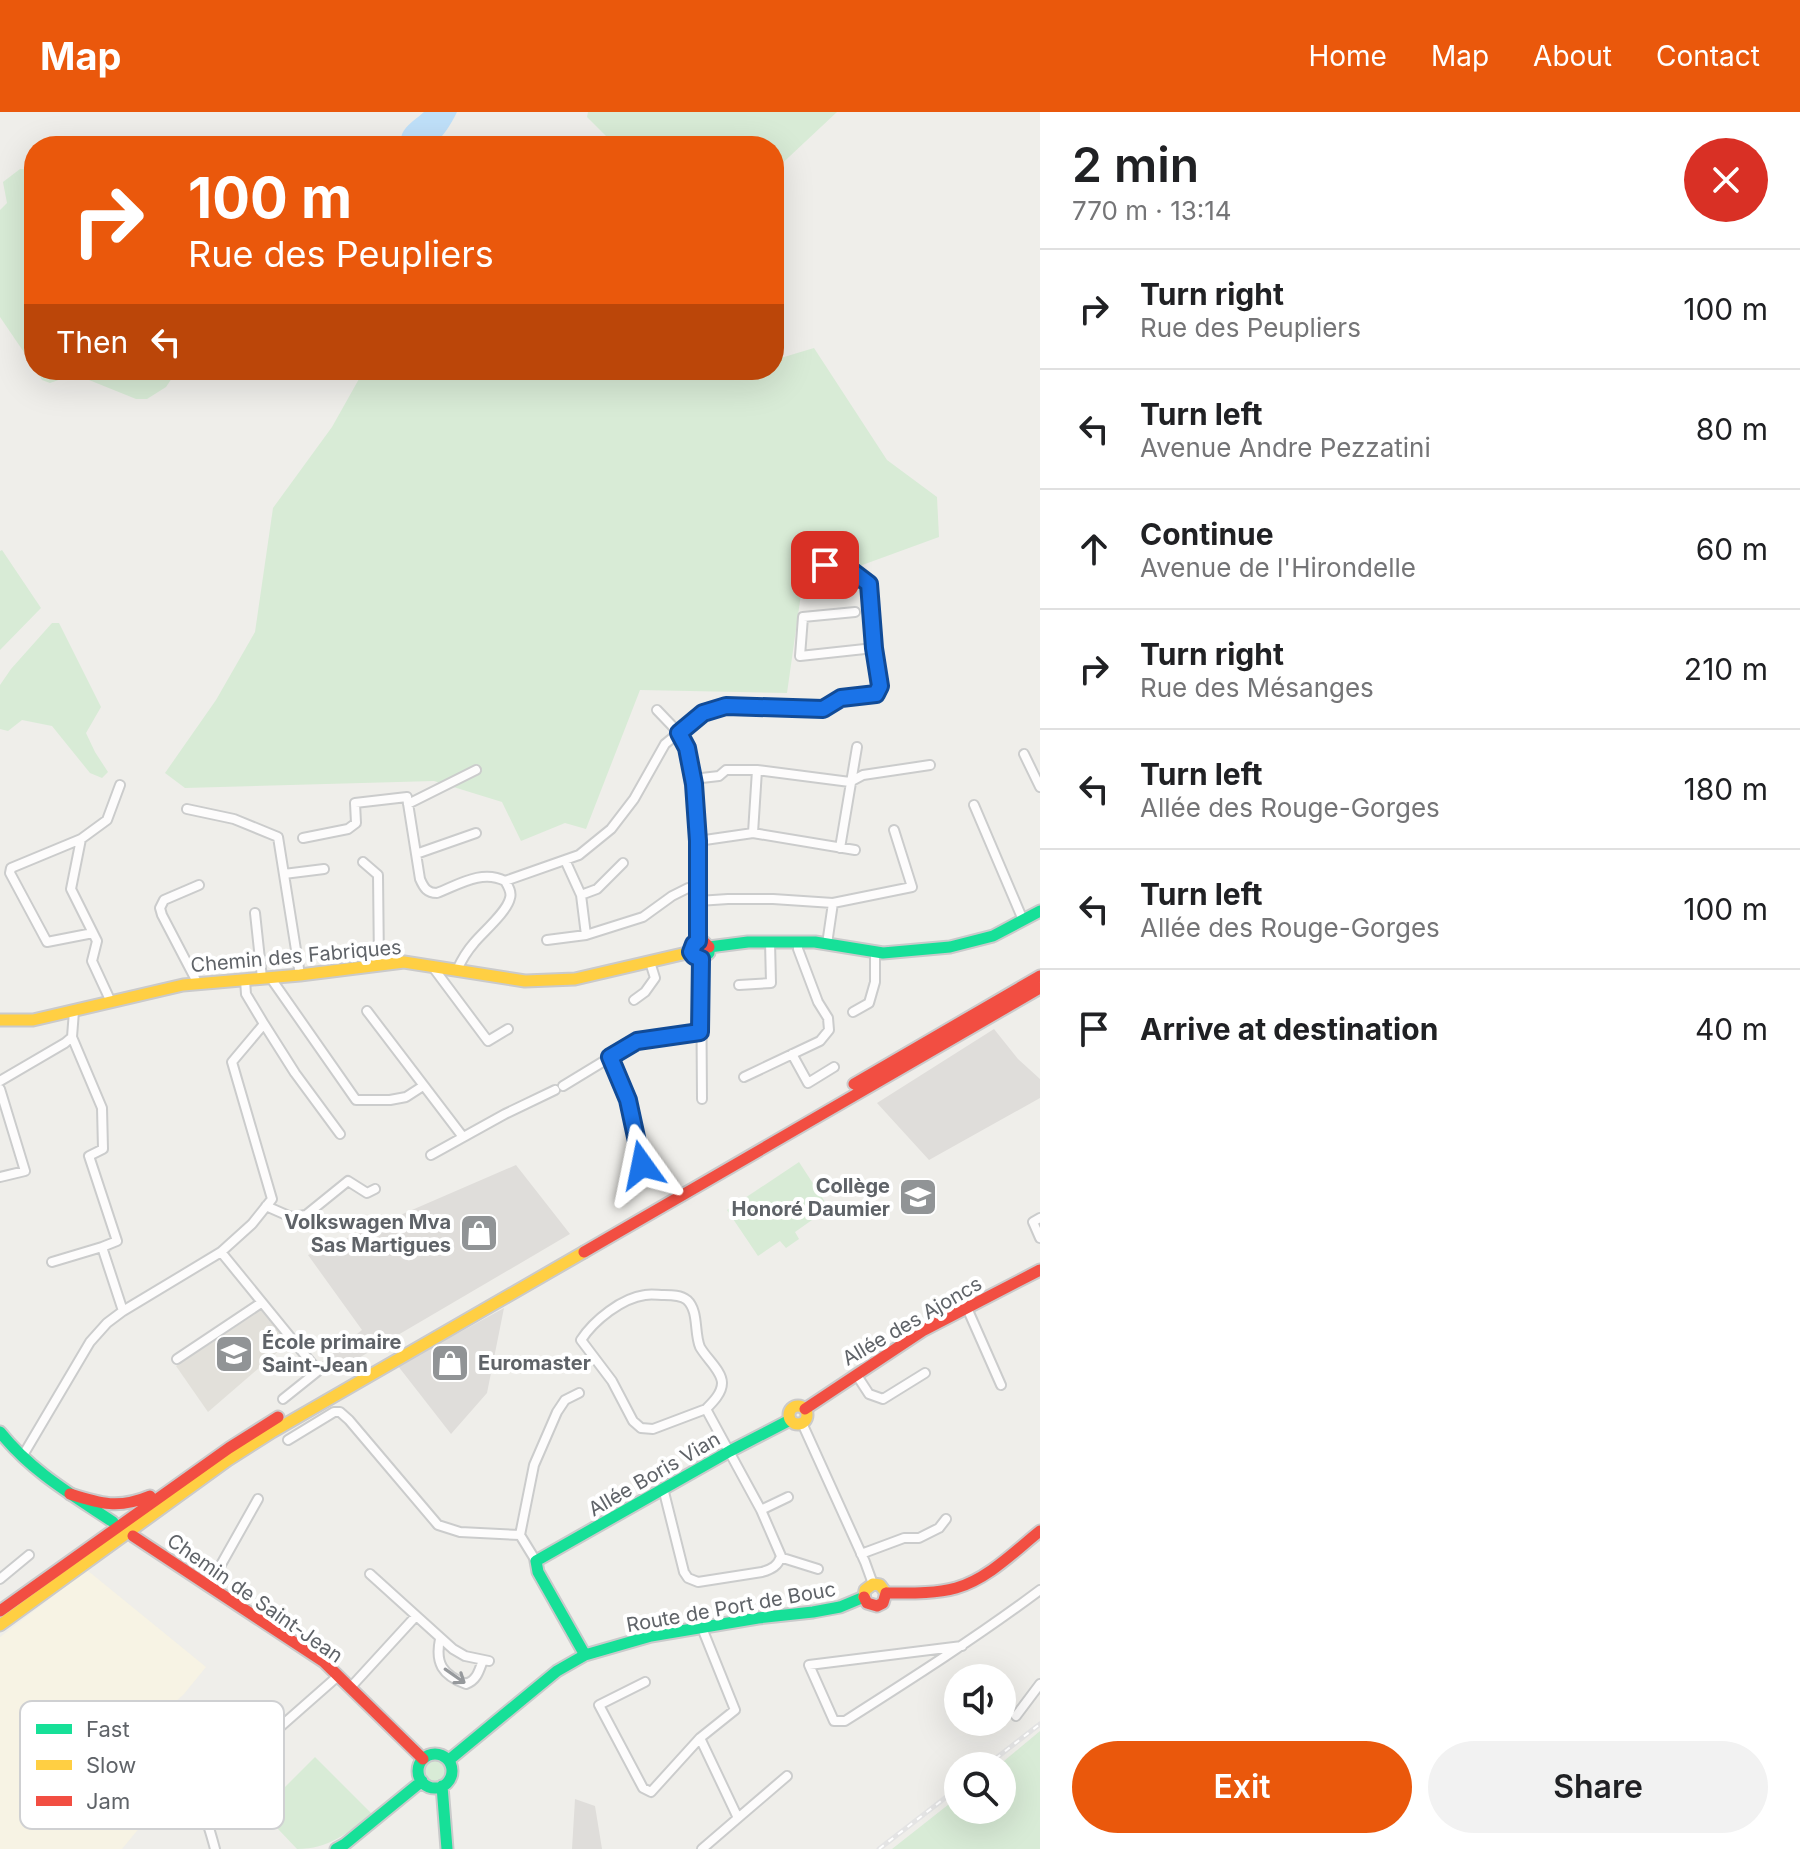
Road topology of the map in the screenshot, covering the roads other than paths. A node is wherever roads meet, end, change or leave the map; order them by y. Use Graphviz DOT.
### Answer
graph roads {
  1 [pos="812,565"];
  2 [pos="855,612"];
  3 [pos="874,648"];
  4 [pos="657,710"];
  5 [pos="679,733"];
  6 [pos="857,747"];
  7 [pos="1024,754"];
  8 [pos="930,765"];
  9 [pos="476,770"];
  10 [pos="757,770"];
  11 [pos="693,779"];
  12 [pos="850,782"];
  13 [pos="120,785"];
  14 [pos="1040,787"];
  15 [pos="407,800"];
  16 [pos="974,805"];
  17 [pos="187,809"];
  18 [pos="894,830"];
  19 [pos="476,833"];
  20 [pos="753,833"];
  21 [pos="303,838"];
  22 [pos="81,839"];
  23 [pos="698,841"];
  24 [pos="840,848"];
  25 [pos="855,850"];
  26 [pos="416,854"];
  27 [pos="565,860"];
  28 [pos="363,862"];
  29 [pos="623,863"];
  30 [pos="324,869"];
  31 [pos="284,874"];
  32 [pos="505,881"];
  33 [pos="199,885"];
  34 [pos="698,888"];
  35 [pos="581,895"];
  36 [pos="698,901"];
  37 [pos="833,903"];
  38 [pos="1040,911"];
  39 [pos="255,913"];
  40 [pos="1023,920"];
  41 [pos="93,933"];
  42 [pos="586,935"];
  43 [pos="547,940"];
  44 [pos="770,942"];
  45 [pos="798,942"];
  46 [pos="704,944"];
  47 [pos="827,944"];
  48 [pos="875,951"];
  49 [pos="696,955"];
  50 [pos="650,962"];
  51 [pos="379,965"];
  52 [pos="432,966"];
  53 [pos="457,970"];
  54 [pos="300,975"];
  55 [pos="1040,976"];
  56 [pos="266,978"];
  57 [pos="245,980"];
  58 [pos="198,984"];
  59 [pos="739,985"];
  60 [pos="1040,988"];
  61 [pos="634,1000"];
  62 [pos="111,1002"];
  63 [pos="74,1011"];
  64 [pos="367,1011"];
  65 [pos="853,1012"];
  66 [pos="0,1020"];
  67 [pos="264,1024"];
  68 [pos="508,1029"];
  69 [pos="700,1032"];
  70 [pos="72,1037"];
  71 [pos="792,1054"];
  72 [pos="610,1057"];
  73 [pos="834,1067"];
  74 [pos="744,1077"];
  75 [pos="0,1081"];
  76 [pos="423,1086"];
  77 [pos="0,1089"];
  78 [pos="702,1099"];
  79 [pos="340,1134"];
  80 [pos="463,1137"];
  81 [pos="431,1155"];
  82 [pos="642,1165"];
  83 [pos="0,1177"];
  84 [pos="375,1189"];
  85 [pos="266,1206"];
  86 [pos="1040,1218"];
  87 [pos="1040,1238"];
  88 [pos="102,1247"];
  89 [pos="221,1252"];
  90 [pos="52,1262"];
  91 [pos="1040,1270"];
  92 [pos="261,1303"];
  93 [pos="967,1308"];
  94 [pos="123,1311"];
  95 [pos="177,1359"];
  96 [pos="925,1373"];
  97 [pos="856,1374"];
  98 [pos="1001,1385"];
  99 [pos="579,1393"];
  100 [pos="283,1399"];
  101 [pos="706,1409"];
  102 [pos="796,1421"];
  103 [pos="0,1432"];
  104 [pos="288,1440"];
  105 [pos="229,1448"];
  106 [pos="730,1451"];
  107 [pos="22,1457"];
  108 [pos="663,1488"];
  109 [pos="70,1494"];
  110 [pos="788,1497"];
  111 [pos="258,1499"];
  112 [pos="761,1510"];
  113 [pos="946,1519"];
  114 [pos="113,1522"];
  115 [pos="1040,1531"];
  116 [pos="520,1535"];
  117 [pos="133,1536"];
  118 [pos="861,1554"];
  119 [pos="29,1555"];
  120 [pos="780,1559"];
  121 [pos="536,1561"];
  122 [pos="818,1569"];
  123 [pos="370,1574"];
  124 [pos="0,1579"];
  125 [pos="873,1584"];
  126 [pos="209,1586"];
  127 [pos="1040,1590"];
  128 [pos="886,1593"];
  129 [pos="864,1597"];
  130 [pos="0,1611"];
  131 [pos="416,1616"];
  132 [pos="0,1628"];
  133 [pos="702,1628"];
  134 [pos="440,1639"];
  135 [pos="962,1646"];
  136 [pos="585,1655"];
  137 [pos="338,1676"];
  138 [pos="645,1682"];
  139 [pos="1040,1684"];
  140 [pos="350,1688"];
  141 [pos="1016,1716"];
  142 [pos="284,1724"];
  143 [pos="700,1738"];
  144 [pos="423,1759"];
  145 [pos="449,1760"];
  146 [pos="787,1776"];
  147 [pos="422,1781"];
  148 [pos="442,1786"];
  149 [pos="738,1818"];
  150 [pos="210,1829"];
  151 [pos="215,1849"];
  152 [pos="336,1849"];
  153 [pos="447,1849"];
  154 [pos="702,1849"];
  1 -- 3 [label="street"];
  2 -- 3 [label="street"];
  3 -- 5 [label="street"];
  4 -- 5 [label="street"];
  5 -- 11 [label="street"];
  5 -- 27 [label="street"];
  6 -- 12 [label="street"];
  7 -- 14 [label="street"];
  8 -- 12 [label="street"];
  9 -- 15 [label="street"];
  10 -- 11 [label="street"];
  10 -- 12 [label="street"];
  10 -- 20 [label="street"];
  11 -- 23 [label="street"];
  12 -- 24 [label="street"];
  13 -- 22 [label="street"];
  15 -- 21 [label="street"];
  15 -- 26 [label="street"];
  16 -- 40 [label="street"];
  17 -- 31 [label="street"];
  18 -- 37 [label="street"];
  19 -- 26 [label="street"];
  20 -- 23 [label="street"];
  20 -- 24 [label="street"];
  22 -- 41 [label="street"];
  22 -- 41 [label="street"];
  23 -- 34 [label="street"];
  24 -- 25 [label="street"];
  26 -- 32 [label="street"];
  27 -- 32 [label="street"];
  27 -- 35 [label="street"];
  28 -- 51 [label="street"];
  29 -- 35 [label="street"];
  30 -- 31 [label="street"];
  31 -- 54 [label="street"];
  32 -- 53 [label="street"];
  33 -- 58 [label="street"];
  34 -- 36 [label="street"];
  34 -- 42 [label="street"];
  35 -- 42 [label="street"];
  36 -- 37 [label="street"];
  36 -- 46 [label="street"];
  37 -- 47 [label="street"];
  38 -- 40 [label="main road"];
  39 -- 56 [label="street"];
  40 -- 48 [label="main road"];
  41 -- 62 [label="street"];
  42 -- 43 [label="street"];
  44 -- 45 [label="main road"];
  44 -- 46 [label="main road"];
  44 -- 59 [label="street"];
  45 -- 47 [label="main road"];
  45 -- 71 [label="street"];
  46 -- 49 [label="main road"];
  47 -- 48 [label="main road"];
  48 -- 65 [label="street"];
  49 -- 50 [label="main road, Chemin des Fabriques"];
  49 -- 69 [label="street"];
  50 -- 53 [label="main road, Chemin des Fabriques"];
  50 -- 61 [label="street"];
  51 -- 52 [label="main road, Chemin des Fabriques"];
  51 -- 54 [label="main road, Chemin des Fabriques"];
  52 -- 53 [label="main road, Chemin des Fabriques"];
  52 -- 68 [label="street"];
  54 -- 56 [label="main road, Chemin des Fabriques"];
  55 -- 105 [label="main road"];
  56 -- 57 [label="main road, Chemin des Fabriques"];
  56 -- 76 [label="street"];
  57 -- 58 [label="main road, Chemin des Fabriques"];
  57 -- 67 [label="street"];
  58 -- 62 [label="main road, Chemin des Fabriques"];
  60 -- 132 [label="main road"];
  62 -- 63 [label="main road, Chemin des Fabriques"];
  63 -- 66 [label="main road, Chemin des Fabriques"];
  63 -- 70 [label="street"];
  64 -- 76 [label="street"];
  67 -- 79 [label="street"];
  67 -- 85 [label="street"];
  69 -- 72 [label="street"];
  69 -- 78 [label="street"];
  70 -- 75 [label="street"];
  70 -- 88 [label="street"];
  71 -- 73 [label="street"];
  71 -- 74 [label="street"];
  72 -- 80 [label="street"];
  72 -- 82 [label="street"];
  76 -- 80 [label="street"];
  77 -- 83 [label="street"];
  80 -- 81 [label="street"];
  84 -- 85 [label="street"];
  85 -- 89 [label="street"];
  86 -- 87 [label="street"];
  88 -- 90 [label="street"];
  88 -- 94 [label="street"];
  89 -- 92 [label="street"];
  89 -- 94 [label="street"];
  91 -- 93 [label="main road, Allée des Ajoncs"];
  92 -- 95 [label="street"];
  92 -- 100 [label="street"];
  93 -- 97 [label="main road, Allée des Ajoncs"];
  93 -- 98 [label="street"];
  94 -- 107 [label="street"];
  96 -- 97 [label="street"];
  97 -- 102 [label="main road, Allée des Ajoncs"];
  99 -- 116 [label="street"];
  101 -- 101 [label="street"];
  101 -- 106 [label="street"];
  102 -- 106 [label="main road, Allée Boris Vian"];
  102 -- 118 [label="street"];
  103 -- 107 [label="main road"];
  104 -- 116 [label="street"];
  105 -- 109 [label="main road"];
  105 -- 130 [label="main road"];
  106 -- 108 [label="main road, Allée Boris Vian"];
  106 -- 112 [label="street"];
  107 -- 109 [label="main road"];
  108 -- 120 [label="street"];
  108 -- 121 [label="main road, Allée Boris Vian"];
  109 -- 114 [label="main road"];
  110 -- 112 [label="street"];
  111 -- 126 [label="street"];
  112 -- 120 [label="street"];
  113 -- 118 [label="street"];
  115 -- 128 [label="main road"];
  116 -- 121 [label="street"];
  117 -- 126 [label="main road, Chemin de Saint-Jean"];
  118 -- 125 [label="street"];
  119 -- 124 [label="street"];
  120 -- 122 [label="street"];
  121 -- 136 [label="main road"];
  123 -- 131 [label="street"];
  125 -- 128 [label="main road"];
  125 -- 129 [label="main road"];
  126 -- 137 [label="main road, Chemin de Saint-Jean"];
  127 -- 135 [label="street"];
  128 -- 129 [label="main road"];
  129 -- 133 [label="main road, Route de Port de Bouc"];
  131 -- 134 [label="street"];
  131 -- 140 [label="street"];
  133 -- 136 [label="main road, Route de Port de Bouc"];
  133 -- 143 [label="street"];
  134 -- 134 [label="street, one-way"];
  135 -- 135 [label="street"];
  136 -- 145 [label="main road, Route de Port de Bouc"];
  137 -- 140 [label="main road, Chemin de Saint-Jean"];
  137 -- 142 [label="street"];
  138 -- 143 [label="street"];
  139 -- 141 [label="street"];
  140 -- 144 [label="main road, Chemin de Saint-Jean"];
  143 -- 149 [label="street"];
  144 -- 145 [label="main road"];
  144 -- 147 [label="main road"];
  145 -- 148 [label="main road"];
  146 -- 149 [label="street"];
  147 -- 148 [label="main road"];
  147 -- 152 [label="main road"];
  148 -- 153 [label="main road"];
  149 -- 154 [label="street"];
  150 -- 151 [label="street"];
}
